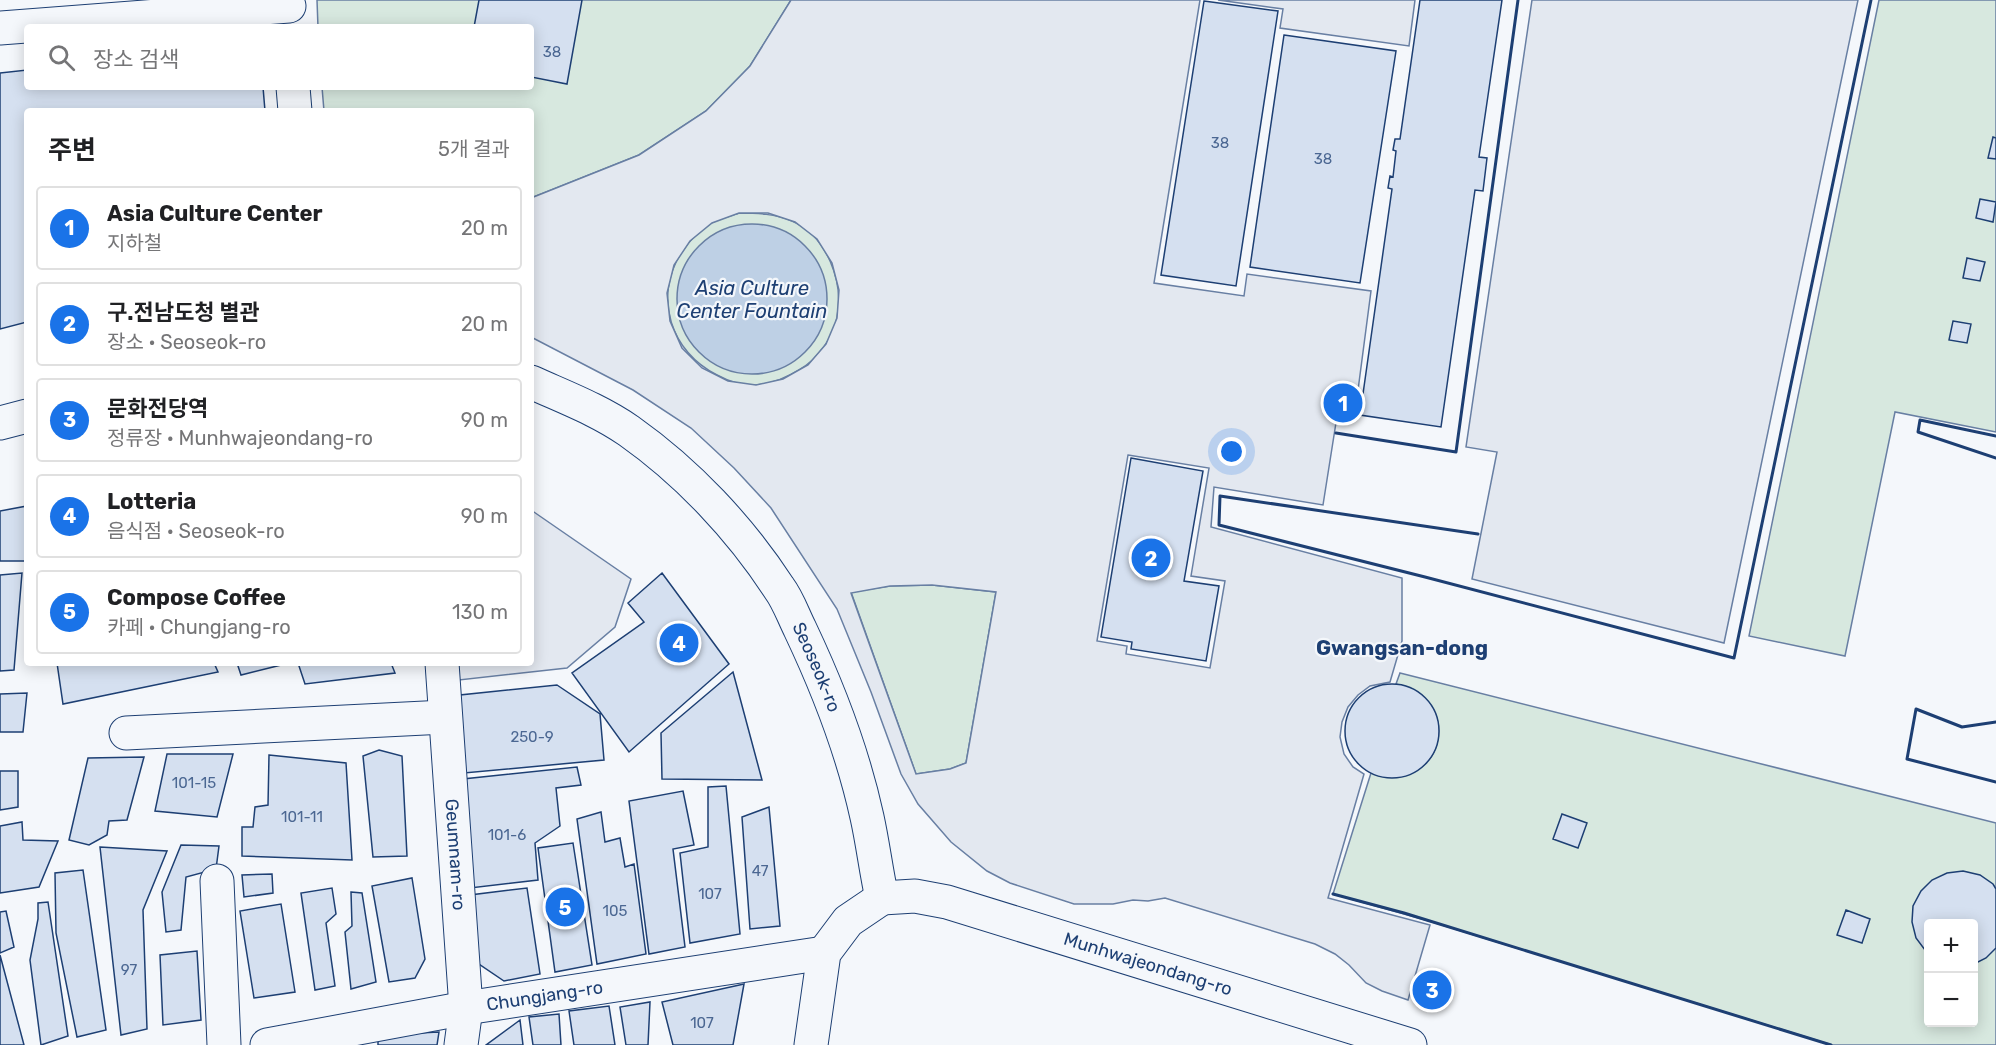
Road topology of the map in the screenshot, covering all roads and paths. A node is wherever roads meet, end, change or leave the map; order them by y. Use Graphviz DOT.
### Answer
graph roads {
  1 [pos="290,11"];
  2 [pos="68,24"];
  3 [pos="24,27"];
  4 [pos="0,28"];
  5 [pos="293,90"];
  6 [pos="295,108"];
  7 [pos="534,383"];
  8 [pos="24,417"];
  9 [pos="0,423"];
  10 [pos="442,666"];
  11 [pos="445,717"];
  12 [pos="126,733"];
  13 [pos="217,881"];
  14 [pos="882,898"];
  15 [pos="824,953"];
  16 [pos="466,1008"];
  17 [pos="224,1045"];
  18 [pos="267,1045"];
  19 [pos="461,1045"];
  20 [pos="811,1045"];
  21 [pos="1410,1045"];
  1 -- 2 [label="street"];
  3 -- 4 [label="street"];
  5 -- 6 [label="street"];
  7 -- 14 [label="street, Seoseok-ro"];
  8 -- 9 [label="street"];
  10 -- 11 [label="street, Geumnam-ro"];
  11 -- 12 [label="street"];
  11 -- 16 [label="street, Geumnam-ro"];
  13 -- 17 [label="street"];
  14 -- 15 [label="street"];
  14 -- 21 [label="street, Munhwajeondang-ro"];
  15 -- 16 [label="street, Chungjang-ro"];
  15 -- 20 [label="street"];
  16 -- 18 [label="street, Chungjang-ro"];
  16 -- 19 [label="street, Geumnam-ro"];
}
